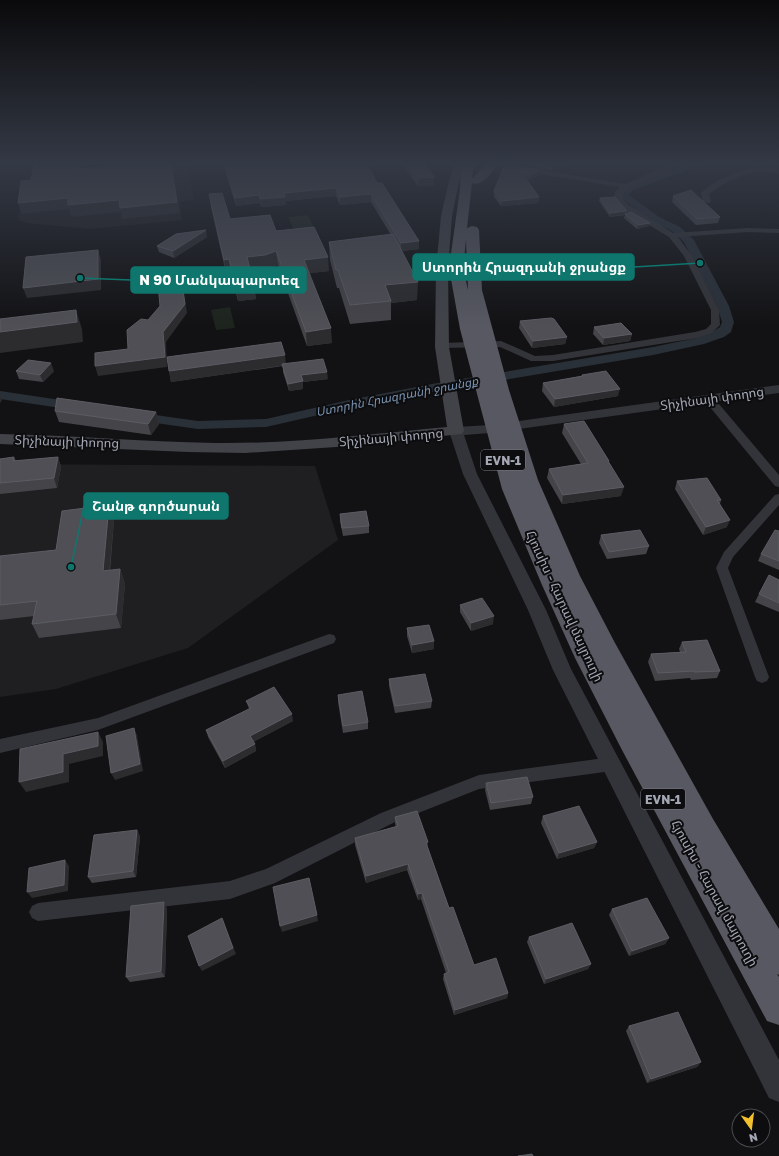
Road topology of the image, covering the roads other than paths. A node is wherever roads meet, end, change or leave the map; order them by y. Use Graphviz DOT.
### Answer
graph roads {
  1 [pos="446,218"];
  2 [pos="461,218"];
  3 [pos="473,218"];
  4 [pos="645,218"];
  5 [pos="779,231"];
  6 [pos="674,234"];
  7 [pos="476,329"];
  8 [pos="442,346"];
  9 [pos="779,389"];
  10 [pos="708,399"];
  11 [pos="456,431"];
  12 [pos="0,439"];
  13 [pos="779,483"];
  14 [pos="779,498"];
  15 [pos="561,580"];
  16 [pos="329,639"];
  17 [pos="762,677"];
  18 [pos="0,746"];
  19 [pos="612,764"];
  20 [pos="38,912"];
  21 [pos="779,959"];
  22 [pos="779,1009"];
  23 [pos="779,1088"];
  1 -- 8 [label="main road"];
  2 -- 7 [label="highway, Հյուսիս - Հարավ մայրուղի / EVN-1"];
  3 -- 7 [label="highway, Հյուսիս - Հարավ մայրուղի / EVN-1"];
  4 -- 6 [label="street"];
  5 -- 6 [label="street"];
  6 -- 8 [label="street"];
  7 -- 15 [label="highway, Հյուսիս - Հարավ մայրուղի / EVN-1"];
  8 -- 11 [label="main road"];
  9 -- 10 [label="street, Տիչինայի փողոց"];
  10 -- 11 [label="street, Տիչինայի փողոց"];
  10 -- 13 [label="street"];
  11 -- 12 [label="main road, Տիչինայի փողոց"];
  11 -- 19 [label="street"];
  14 -- 17 [label="street"];
  15 -- 21 [label="highway, Հյուսիս - Հարավ մայրուղի / EVN-1"];
  15 -- 22 [label="highway, Հյուսիս - Հարավ մայրուղի / EVN-1"];
  16 -- 18 [label="street"];
  19 -- 20 [label="street"];
  19 -- 23 [label="street"];
}
